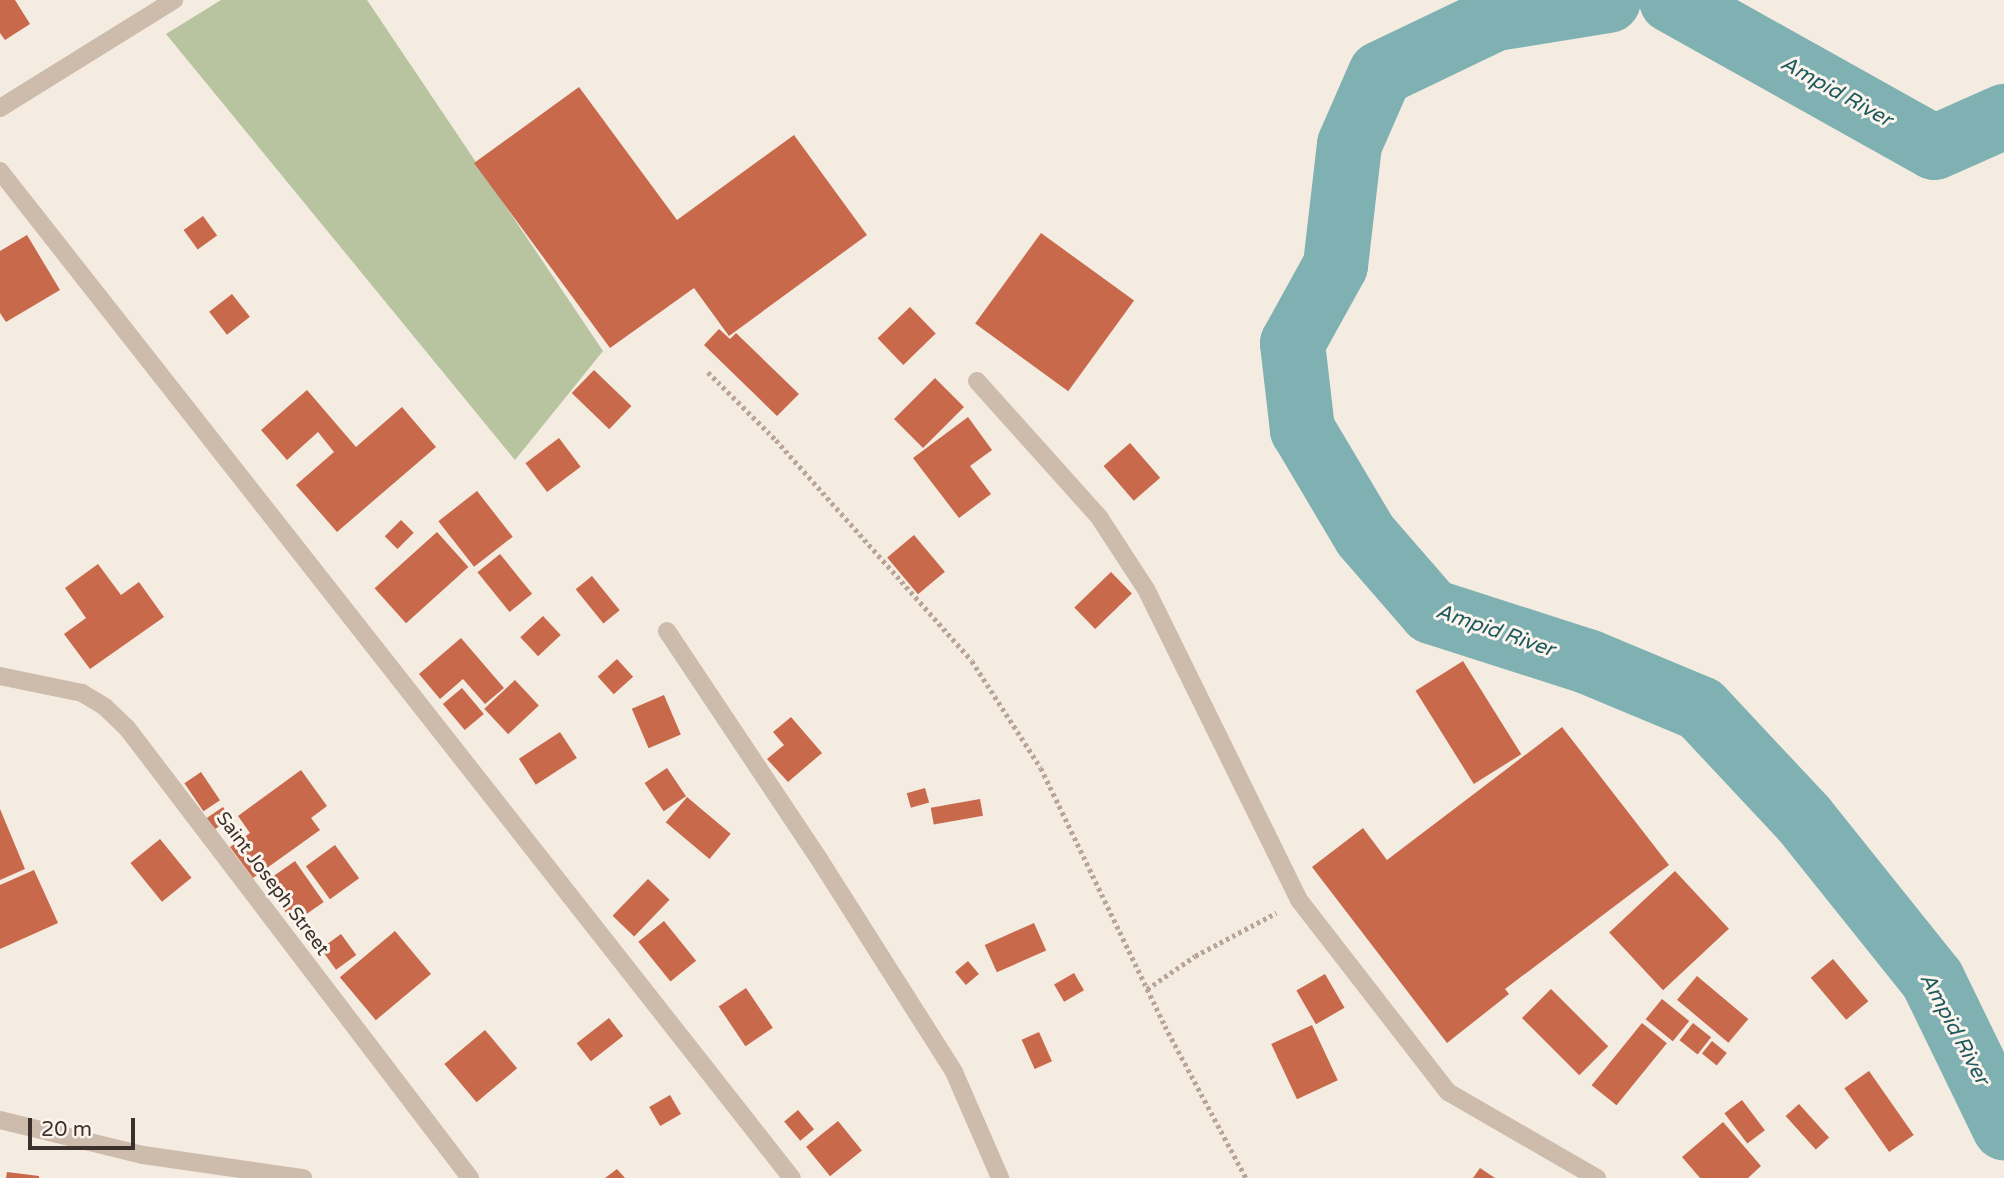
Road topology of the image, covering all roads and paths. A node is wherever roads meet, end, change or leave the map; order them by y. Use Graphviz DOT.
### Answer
graph roads {
  1 [pos="174,0"];
  2 [pos="0,108"];
  3 [pos="0,171"];
  4 [pos="708,372"];
  5 [pos="977,381"];
  6 [pos="667,631"];
  7 [pos="0,676"];
  8 [pos="1299,901"];
  9 [pos="1147,989"];
  10 [pos="0,1120"];
  11 [pos="303,1178"];
  12 [pos="470,1178"];
  13 [pos="792,1178"];
  14 [pos="1000,1178"];
  15 [pos="1246,1178"];
  16 [pos="1597,1178"];
  1 -- 2 [label="street"];
  3 -- 13 [label="street"];
  4 -- 9 [label="path"];
  5 -- 8 [label="street"];
  6 -- 14 [label="street"];
  7 -- 12 [label="street, Saint Joseph Street"];
  8 -- 9 [label="path"];
  8 -- 16 [label="street"];
  9 -- 15 [label="path"];
  10 -- 11 [label="street"];
}
